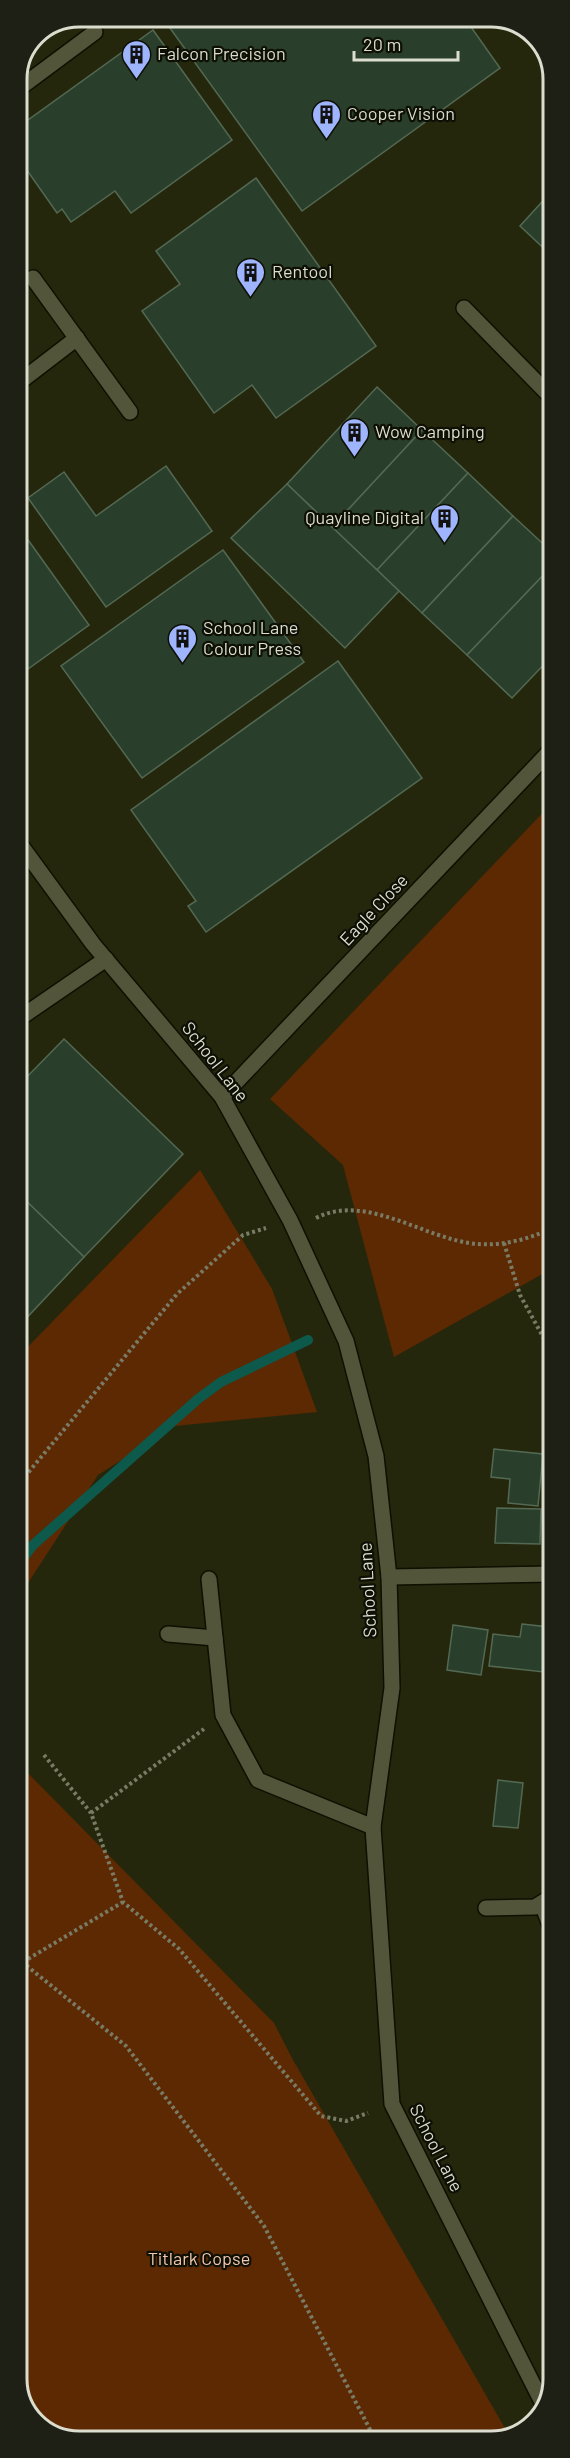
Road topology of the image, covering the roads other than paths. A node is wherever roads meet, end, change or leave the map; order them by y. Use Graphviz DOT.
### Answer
graph roads {
  1 [pos="95,32"];
  2 [pos="27,82"];
  3 [pos="33,278"];
  4 [pos="464,308"];
  5 [pos="77,338"];
  6 [pos="27,376"];
  7 [pos="543,389"];
  8 [pos="130,412"];
  9 [pos="543,759"];
  10 [pos="27,853"];
  11 [pos="106,959"];
  12 [pos="27,1013"];
  13 [pos="222,1097"];
  14 [pos="543,1574"];
  15 [pos="389,1577"];
  16 [pos="209,1579"];
  17 [pos="168,1634"];
  18 [pos="215,1638"];
  19 [pos="373,1827"];
  20 [pos="543,1902"];
  21 [pos="486,1908"];
  22 [pos="540,2397"];
  1 -- 2 [label="street"];
  3 -- 5 [label="street"];
  4 -- 7 [label="street"];
  5 -- 6 [label="street"];
  5 -- 8 [label="street"];
  9 -- 13 [label="street, Eagle Close"];
  10 -- 11 [label="street, School Lane"];
  11 -- 12 [label="street"];
  11 -- 13 [label="street, School Lane"];
  13 -- 15 [label="street, School Lane"];
  14 -- 15 [label="street"];
  15 -- 19 [label="street, School Lane"];
  16 -- 18 [label="street"];
  17 -- 18 [label="street"];
  18 -- 19 [label="street"];
  19 -- 22 [label="street, School Lane"];
  20 -- 21 [label="street"];
}
